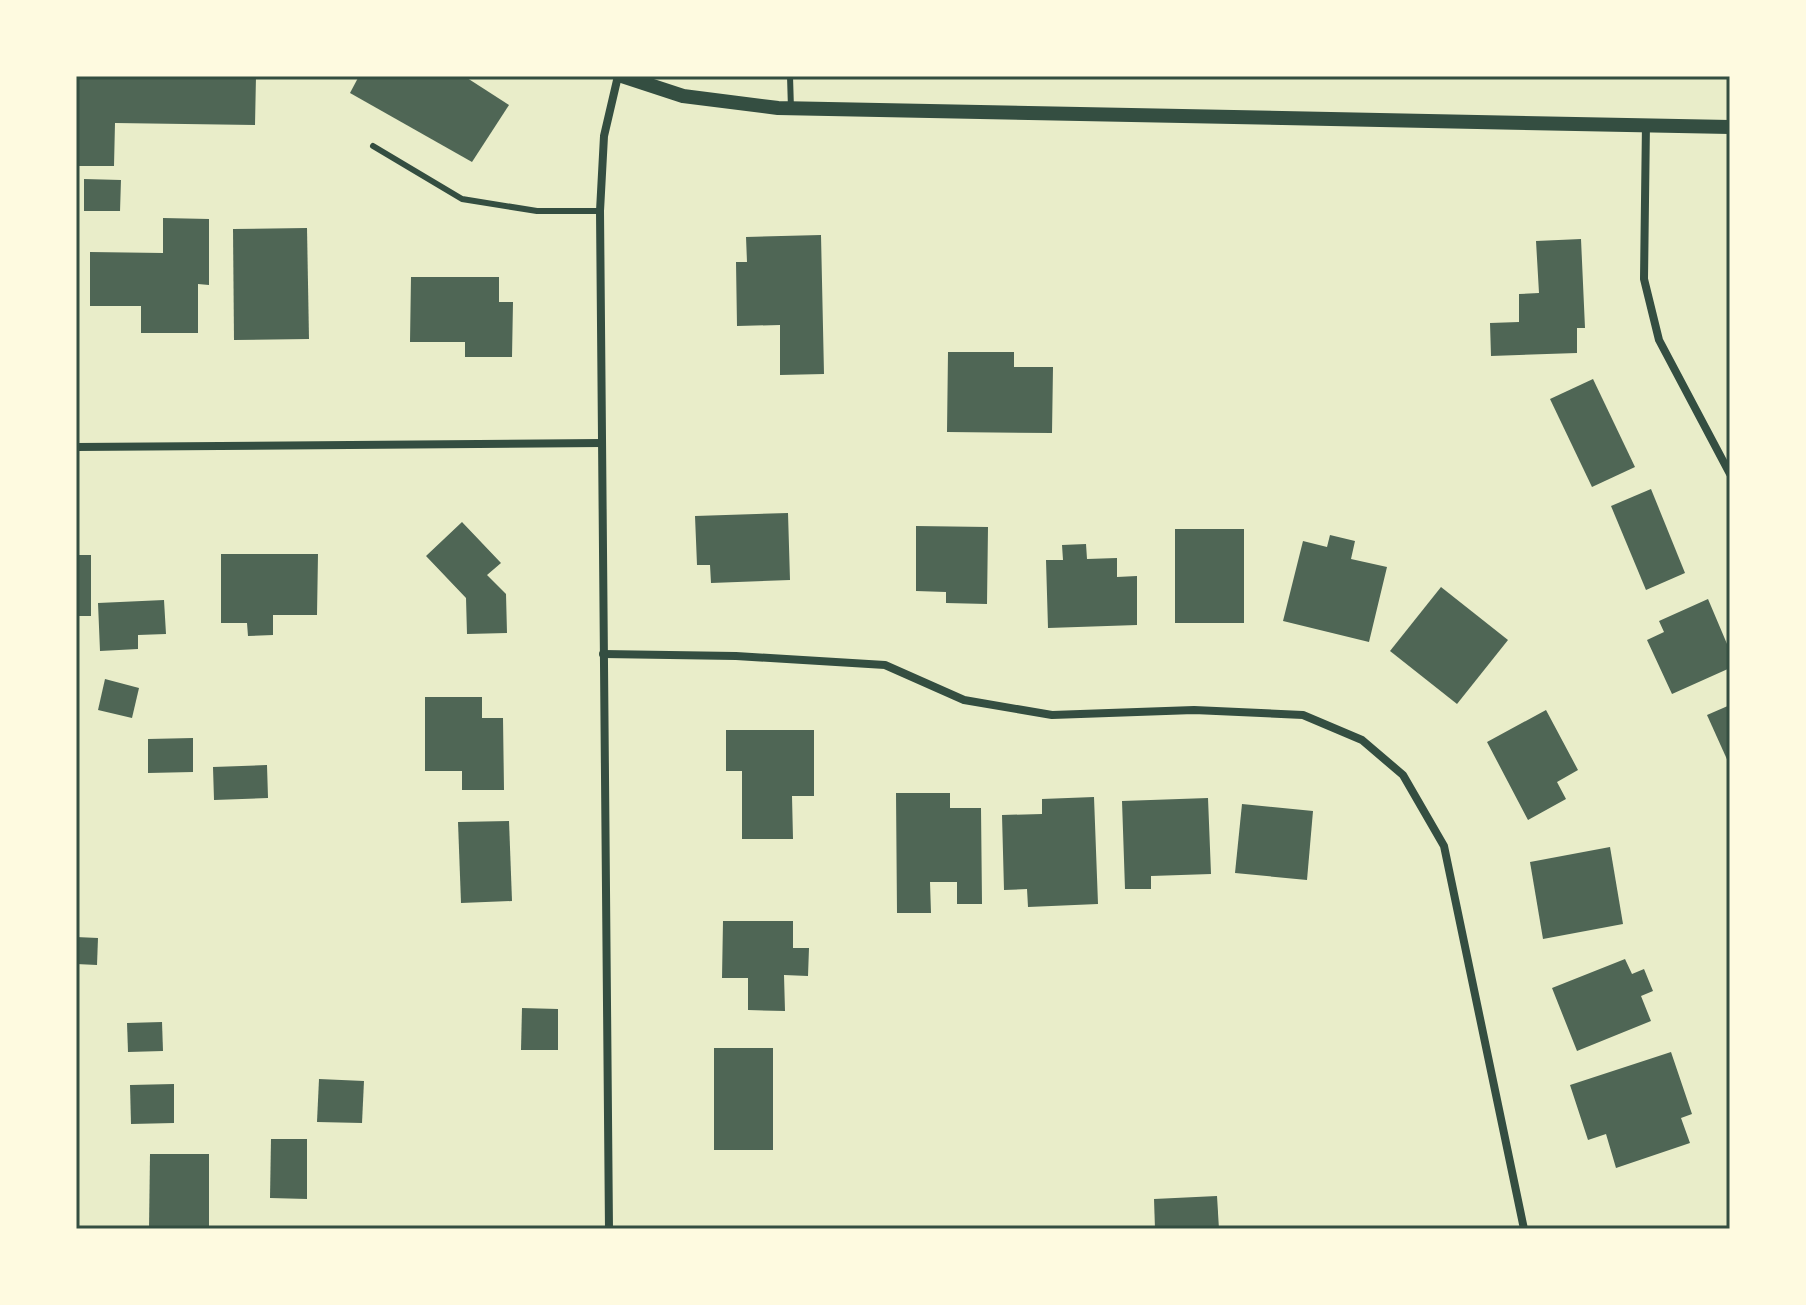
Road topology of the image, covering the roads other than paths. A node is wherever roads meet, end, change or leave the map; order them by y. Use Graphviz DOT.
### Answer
graph roads {
  1 [pos="620,76"];
  2 [pos="790,76"];
  3 [pos="791,109"];
  4 [pos="1646,122"];
  5 [pos="1730,127"];
  6 [pos="373,146"];
  7 [pos="600,211"];
  8 [pos="602,443"];
  9 [pos="76,447"];
  10 [pos="1730,474"];
  11 [pos="603,654"];
  12 [pos="609,1229"];
  13 [pos="1524,1229"];
  1 -- 3 [label="street"];
  1 -- 7 [label="street"];
  2 -- 3 [label="lane"];
  3 -- 4 [label="street"];
  4 -- 5 [label="street"];
  4 -- 10 [label="street"];
  6 -- 7 [label="lane"];
  7 -- 8 [label="street"];
  8 -- 9 [label="street"];
  8 -- 11 [label="street"];
  11 -- 12 [label="street"];
  11 -- 13 [label="street"];
}
